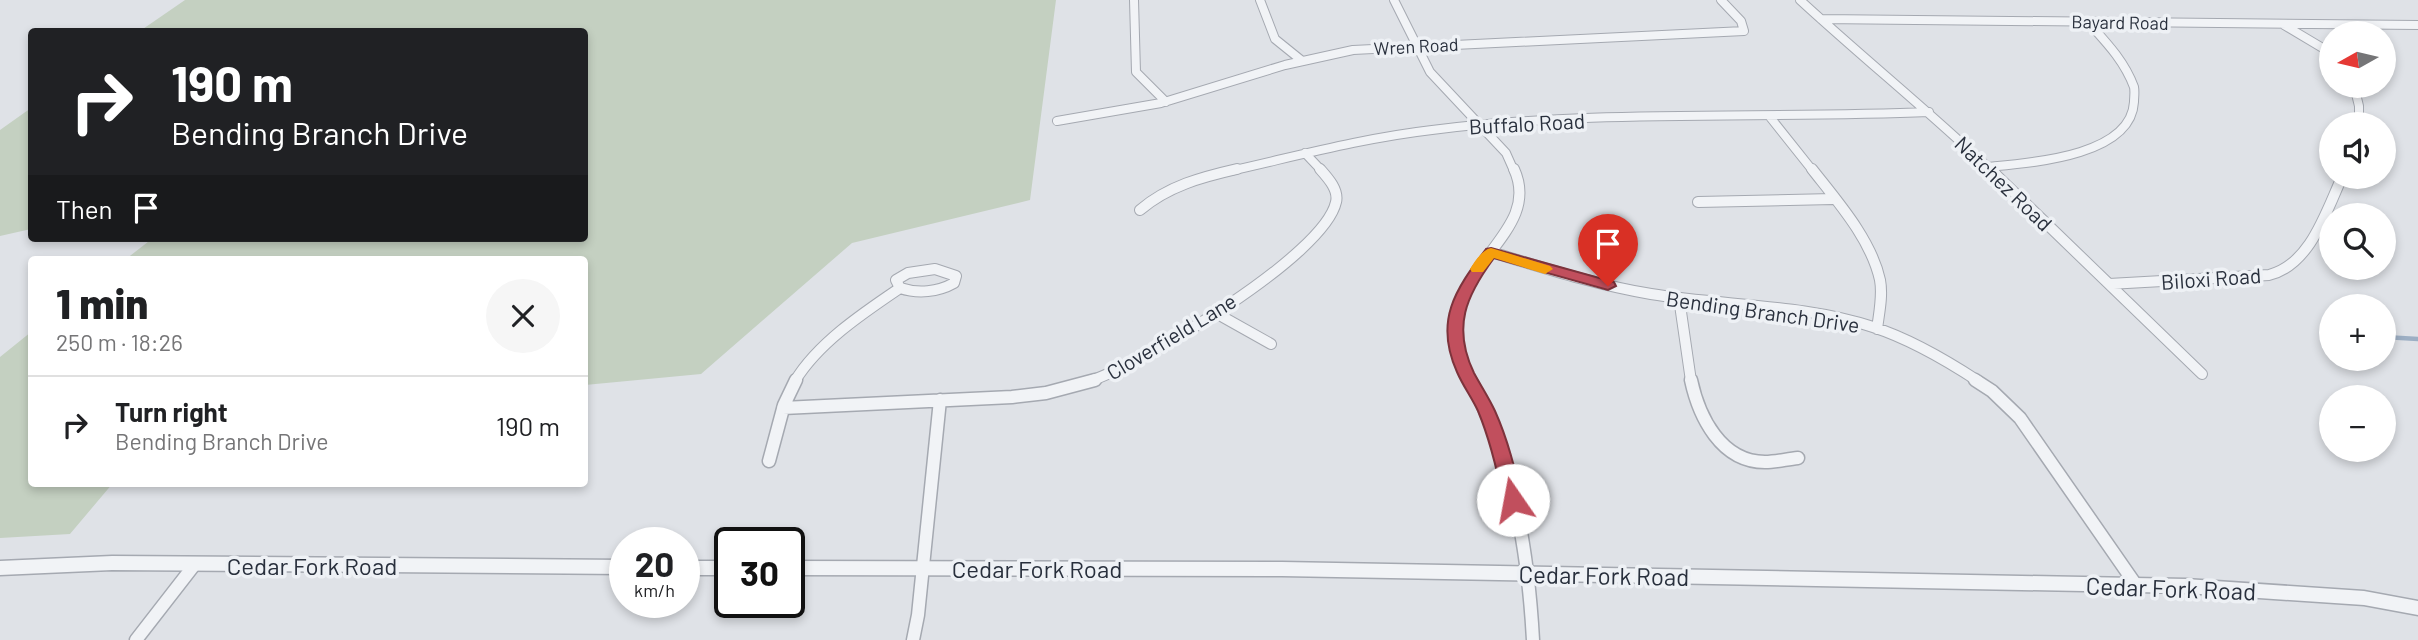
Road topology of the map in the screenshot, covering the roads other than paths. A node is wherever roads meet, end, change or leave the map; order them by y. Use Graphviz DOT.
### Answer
graph roads {
  1 [pos="1134,0"];
  2 [pos="1260,0"];
  3 [pos="1394,0"];
  4 [pos="1721,0"];
  5 [pos="1800,0"];
  6 [pos="1821,19"];
  7 [pos="2087,21"];
  8 [pos="2282,24"];
  9 [pos="2418,25"];
  10 [pos="1416,45"];
  11 [pos="2319,46"];
  12 [pos="1300,60"];
  13 [pos="1166,102"];
  14 [pos="1929,112"];
  15 [pos="1770,117"];
  16 [pos="1057,121"];
  17 [pos="1480,125"];
  18 [pos="1304,153"];
  19 [pos="1987,167"];
  20 [pos="2337,189"];
  21 [pos="1833,199"];
  22 [pos="1698,202"];
  23 [pos="1140,210"];
  24 [pos="1491,252"];
  25 [pos="2109,284"];
  26 [pos="900,288"];
  27 [pos="1679,298"];
  28 [pos="1214,312"];
  29 [pos="1877,329"];
  30 [pos="1271,344"];
  31 [pos="2202,374"];
  32 [pos="940,401"];
  33 [pos="783,408"];
  34 [pos="1798,458"];
  35 [pos="769,461"];
  36 [pos="195,564"];
  37 [pos="609,567"];
  38 [pos="0,568"];
  39 [pos="805,568"];
  40 [pos="922,568"];
  41 [pos="1529,574"];
  42 [pos="2136,586"];
  43 [pos="2418,608"];
  44 [pos="136,640"];
  45 [pos="913,640"];
  46 [pos="1532,640"];
  1 -- 13 [label="street"];
  2 -- 12 [label="street"];
  3 -- 10 [label="street"];
  4 -- 10 [label="street, Wren Road"];
  5 -- 6 [label="street, Natchez Road"];
  6 -- 7 [label="street, Bayard Road"];
  6 -- 14 [label="street, Natchez Road"];
  7 -- 8 [label="street, Bayard Road"];
  7 -- 19 [label="street"];
  8 -- 9 [label="street, Bayard Road"];
  8 -- 11 [label="street"];
  10 -- 12 [label="street, Wren Road"];
  10 -- 17 [label="street"];
  12 -- 13 [label="street, Wren Road"];
  13 -- 16 [label="street, Wren Road"];
  14 -- 15 [label="street, Buffalo Road"];
  14 -- 19 [label="street, Natchez Road"];
  15 -- 17 [label="street, Buffalo Road"];
  15 -- 21 [label="street"];
  17 -- 18 [label="street, Buffalo Road"];
  17 -- 24 [label="street"];
  18 -- 23 [label="street, Buffalo Road"];
  18 -- 28 [label="street, Cloverfield Lane"];
  19 -- 25 [label="street, Natchez Road"];
  20 -- 25 [label="street, Biloxi Road"];
  21 -- 22 [label="street"];
  21 -- 29 [label="street"];
  24 -- 27 [label="street, Bending Branch Drive"];
  24 -- 41 [label="street"];
  25 -- 31 [label="street, Natchez Road"];
  26 -- 26 [label="street"];
  26 -- 33 [label="street"];
  27 -- 29 [label="street, Bending Branch Drive"];
  27 -- 34 [label="street"];
  28 -- 30 [label="street"];
  28 -- 32 [label="street, Cloverfield Lane"];
  29 -- 42 [label="street, Bending Branch Drive"];
  32 -- 33 [label="street, Cloverfield Lane"];
  32 -- 40 [label="street"];
  33 -- 35 [label="street"];
  36 -- 37 [label="street, Cedar Fork Road"];
  36 -- 38 [label="street, Cedar Fork Road"];
  36 -- 44 [label="street"];
  39 -- 40 [label="street, Cedar Fork Road"];
  40 -- 41 [label="street, Cedar Fork Road"];
  40 -- 45 [label="street"];
  41 -- 42 [label="street, Cedar Fork Road"];
  41 -- 46 [label="street"];
  42 -- 43 [label="street, Cedar Fork Road"];
}
